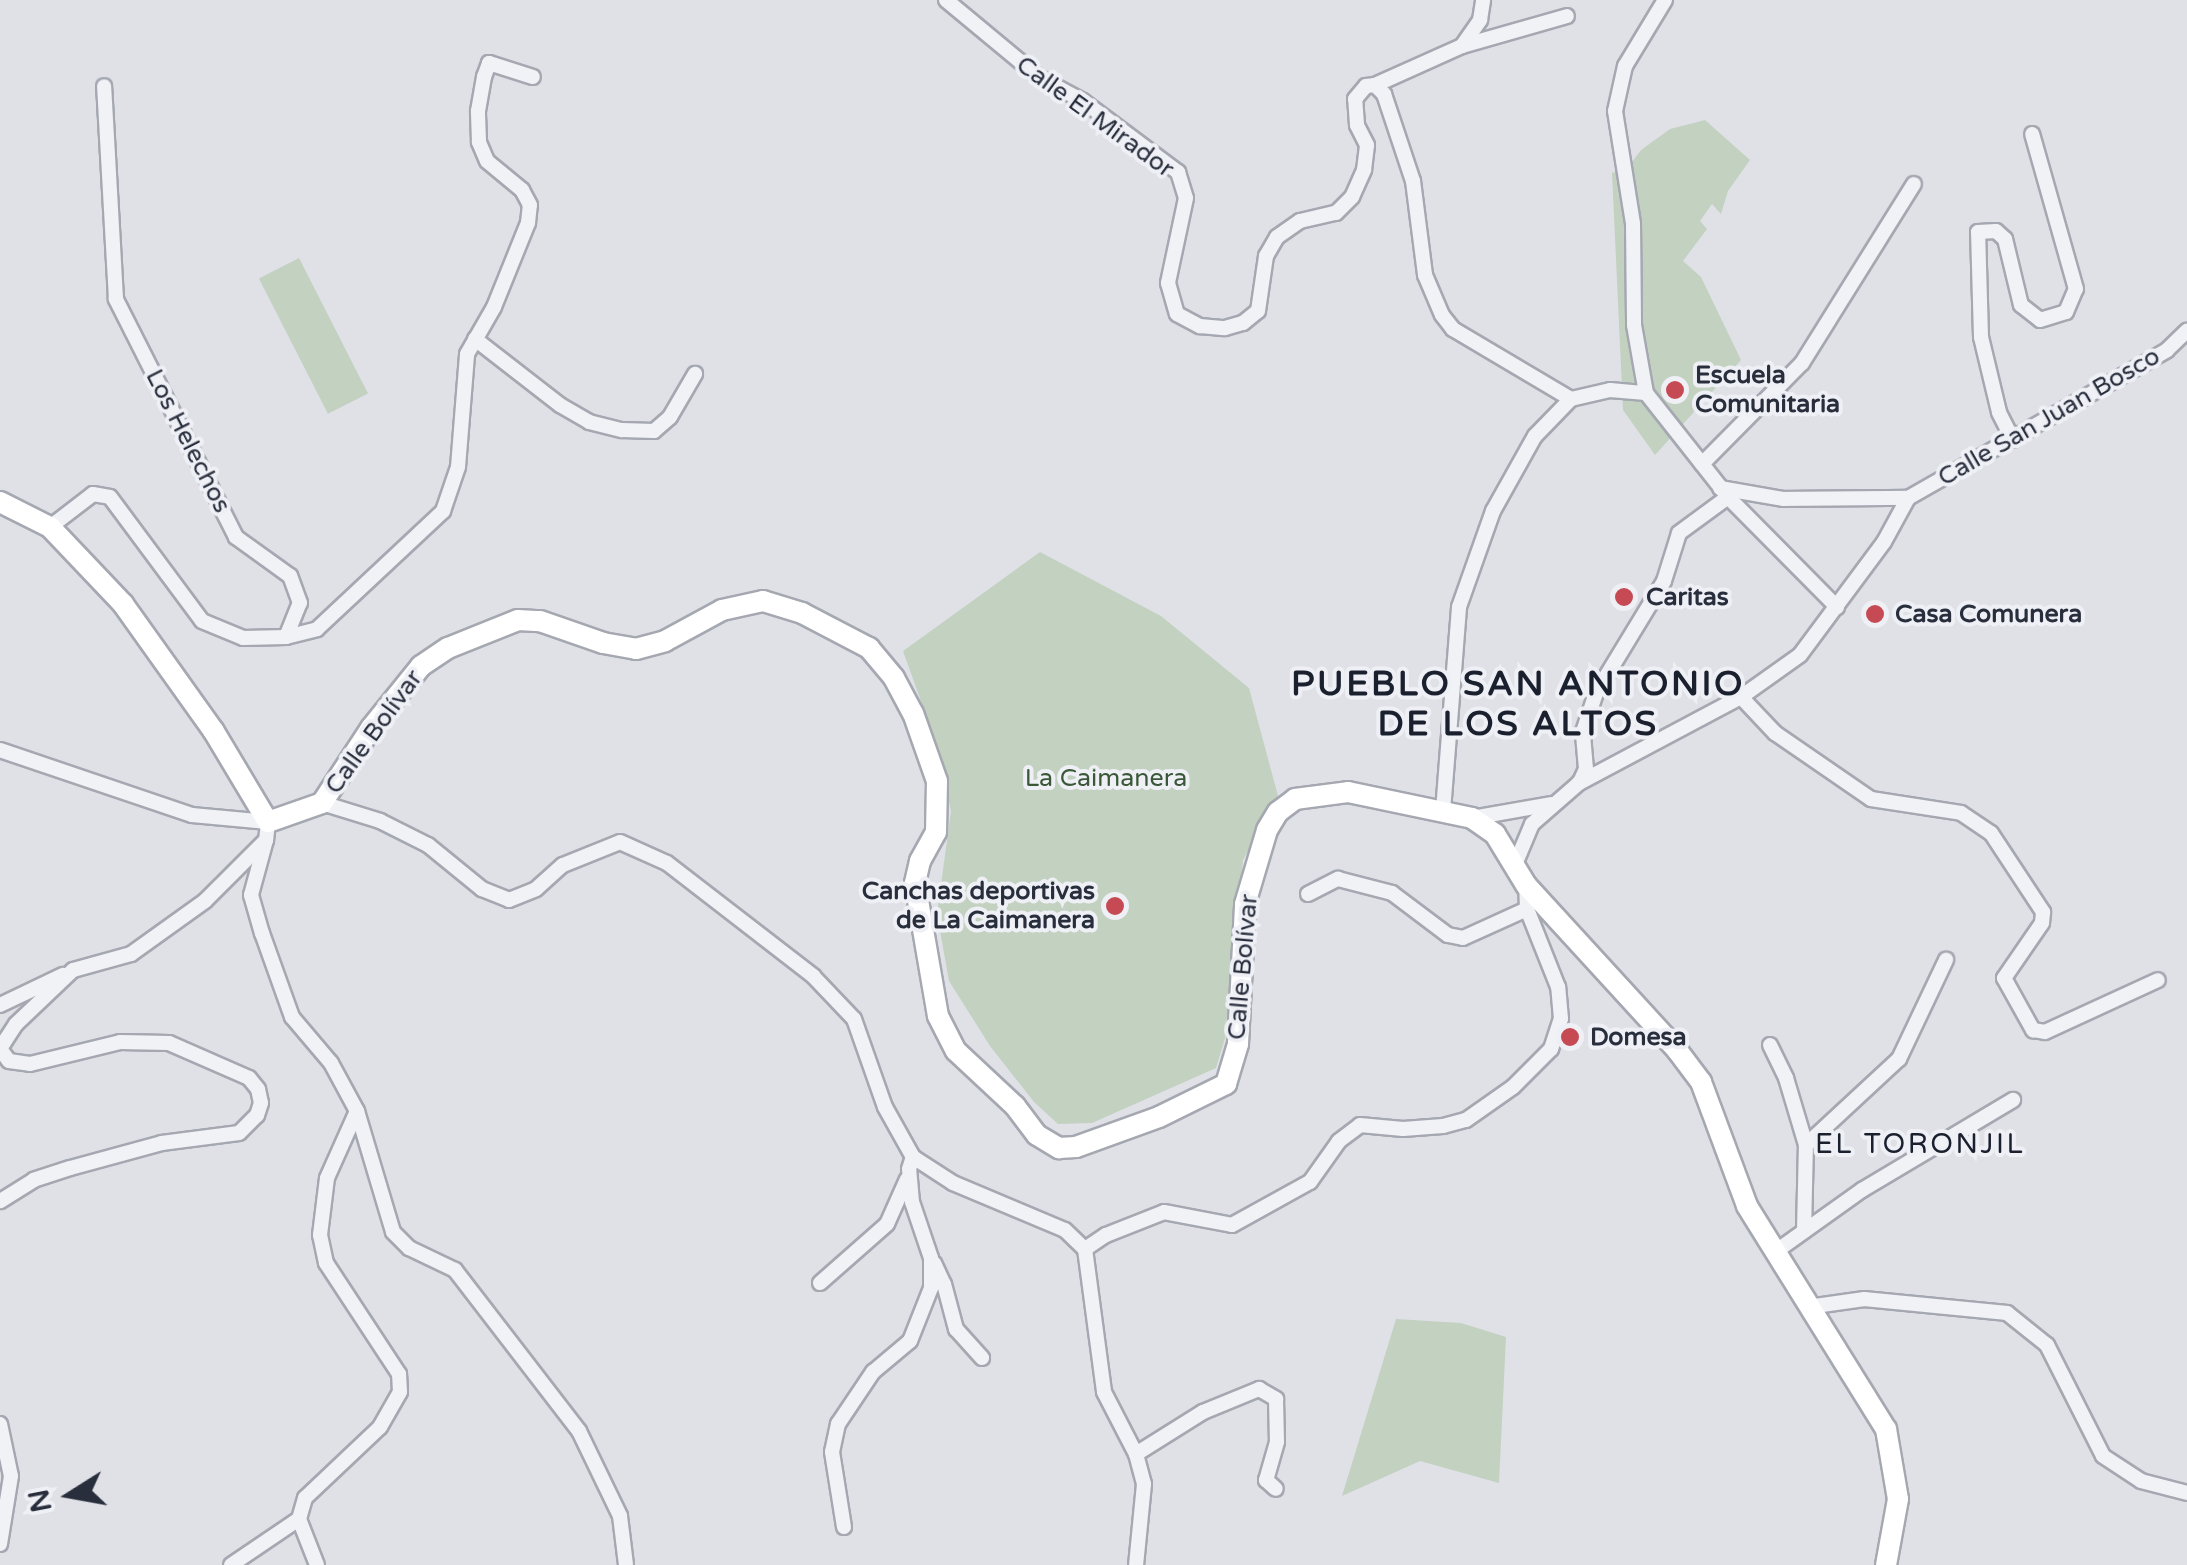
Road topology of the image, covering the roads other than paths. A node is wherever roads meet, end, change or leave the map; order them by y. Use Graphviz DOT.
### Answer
graph roads {
  1 [pos="946,0"];
  2 [pos="1483,0"];
  3 [pos="1665,0"];
  4 [pos="1567,16"];
  5 [pos="1462,46"];
  6 [pos="532,77"];
  7 [pos="1376,85"];
  8 [pos="104,86"];
  9 [pos="2032,134"];
  10 [pos="1914,184"];
  11 [pos="2187,331"];
  12 [pos="475,340"];
  13 [pos="696,374"];
  14 [pos="1646,393"];
  15 [pos="1572,399"];
  16 [pos="2013,440"];
  17 [pos="1702,464"];
  18 [pos="1724,493"];
  19 [pos="1908,498"];
  20 [pos="0,502"];
  21 [pos="50,527"];
  22 [pos="1837,607"];
  23 [pos="286,638"];
  24 [pos="1741,697"];
  25 [pos="0,750"];
  26 [pos="1579,783"];
  27 [pos="322,803"];
  28 [pos="1552,804"];
  29 [pos="1442,811"];
  30 [pos="1472,818"];
  31 [pos="268,831"];
  32 [pos="1520,876"];
  33 [pos="1308,894"];
  34 [pos="1527,908"];
  35 [pos="1946,960"];
  36 [pos="72,970"];
  37 [pos="2158,980"];
  38 [pos="0,1005"];
  39 [pos="1770,1045"];
  40 [pos="2013,1100"];
  41 [pos="357,1111"];
  42 [pos="1806,1145"];
  43 [pos="911,1163"];
  44 [pos="0,1201"];
  45 [pos="1804,1230"];
  46 [pos="1085,1249"];
  47 [pos="1775,1252"];
  48 [pos="931,1258"];
  49 [pos="820,1283"];
  50 [pos="1808,1306"];
  51 [pos="982,1358"];
  52 [pos="0,1424"];
  53 [pos="1136,1454"];
  54 [pos="1276,1489"];
  55 [pos="2187,1493"];
  56 [pos="299,1520"];
  57 [pos="844,1527"];
  58 [pos="0,1544"];
  59 [pos="231,1565"];
  60 [pos="317,1565"];
  61 [pos="626,1565"];
  62 [pos="1136,1565"];
  63 [pos="1886,1565"];
  1 -- 7 [label="street, Calle El Mirador"];
  2 -- 5 [label="street"];
  3 -- 14 [label="street"];
  4 -- 5 [label="street"];
  5 -- 7 [label="street"];
  6 -- 12 [label="street"];
  7 -- 15 [label="street"];
  8 -- 23 [label="street, Los Helechos"];
  9 -- 16 [label="street"];
  10 -- 17 [label="street"];
  11 -- 16 [label="street, Calle San Juan Bosco"];
  12 -- 13 [label="street"];
  12 -- 23 [label="street"];
  14 -- 15 [label="street"];
  14 -- 17 [label="street"];
  15 -- 29 [label="street"];
  16 -- 19 [label="street, Calle San Juan Bosco"];
  17 -- 18 [label="street"];
  18 -- 19 [label="street"];
  18 -- 22 [label="street"];
  18 -- 26 [label="street"];
  19 -- 22 [label="street"];
  20 -- 21 [label="street"];
  21 -- 23 [label="street"];
  21 -- 31 [label="street"];
  22 -- 24 [label="street"];
  24 -- 26 [label="street"];
  24 -- 37 [label="street"];
  25 -- 31 [label="street, Calle Bolívar"];
  26 -- 28 [label="street"];
  27 -- 29 [label="street, Calle Bolívar"];
  27 -- 31 [label="street, Calle Bolívar"];
  27 -- 43 [label="street"];
  28 -- 30 [label="street"];
  28 -- 32 [label="street"];
  29 -- 30 [label="street, Calle Bolívar"];
  30 -- 32 [label="street"];
  31 -- 36 [label="street"];
  31 -- 41 [label="street"];
  32 -- 34 [label="street"];
  32 -- 47 [label="street"];
  33 -- 34 [label="street"];
  34 -- 46 [label="street"];
  35 -- 42 [label="street"];
  36 -- 38 [label="street"];
  36 -- 44 [label="street"];
  39 -- 42 [label="street"];
  40 -- 45 [label="street"];
  41 -- 56 [label="street"];
  41 -- 61 [label="street"];
  42 -- 45 [label="street"];
  43 -- 46 [label="street"];
  43 -- 48 [label="street"];
  43 -- 49 [label="street"];
  45 -- 47 [label="street"];
  46 -- 53 [label="street"];
  47 -- 50 [label="street"];
  48 -- 51 [label="street"];
  48 -- 57 [label="street"];
  50 -- 55 [label="street"];
  50 -- 63 [label="street"];
  52 -- 58 [label="street"];
  53 -- 54 [label="street"];
  53 -- 62 [label="street"];
  56 -- 59 [label="street"];
  56 -- 60 [label="street"];
}
